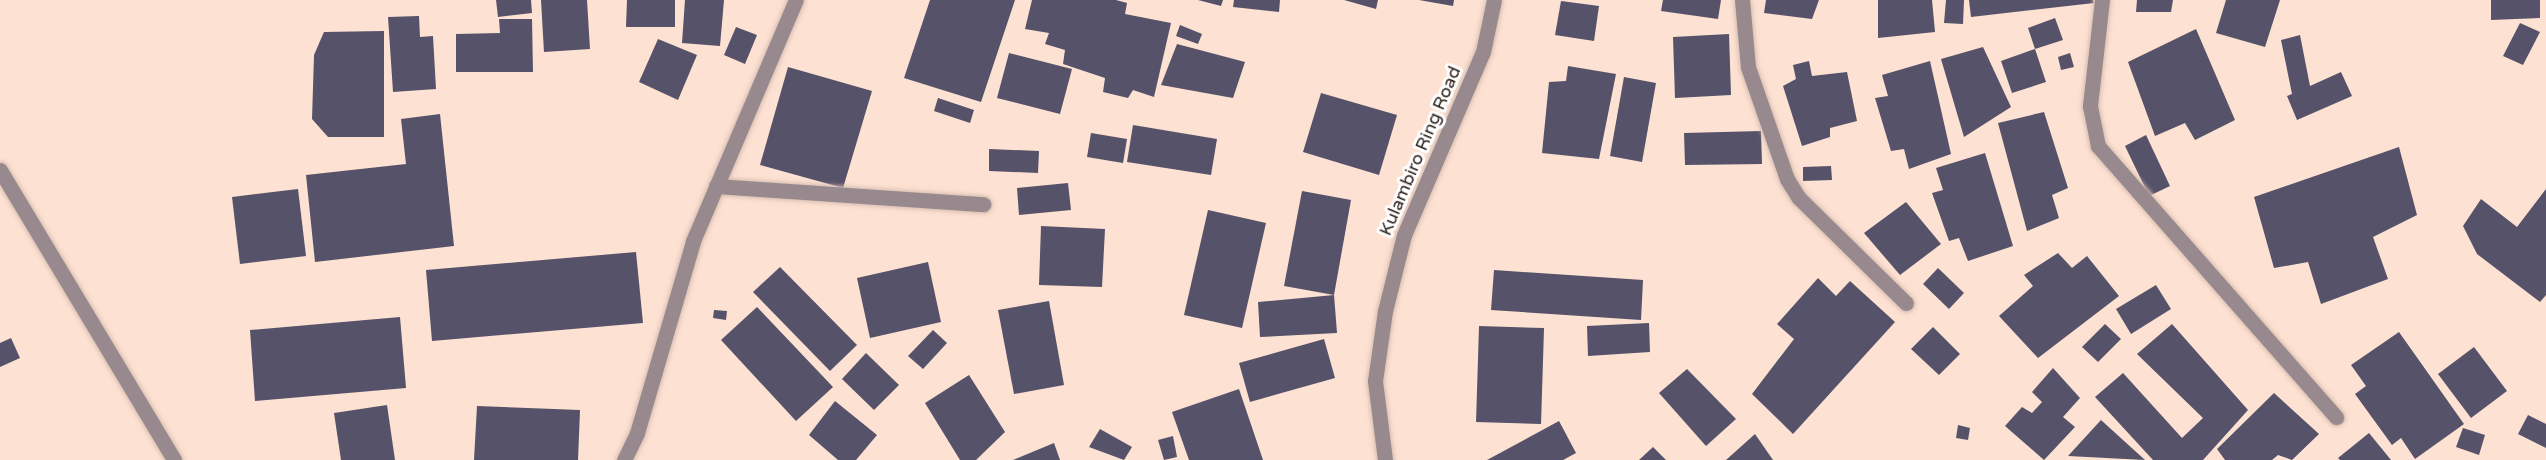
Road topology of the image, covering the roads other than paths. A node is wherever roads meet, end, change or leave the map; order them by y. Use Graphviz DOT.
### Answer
graph roads {
  1 [pos="796,0"];
  2 [pos="1494,0"];
  3 [pos="1742,0"];
  4 [pos="2102,0"];
  5 [pos="0,170"];
  6 [pos="716,186"];
  7 [pos="983,204"];
  8 [pos="1906,303"];
  9 [pos="2336,417"];
  10 [pos="174,460"];
  11 [pos="624,460"];
  12 [pos="1385,460"];
  1 -- 6 [label="street"];
  2 -- 12 [label="street, Kulambiro Ring Road"];
  3 -- 8 [label="street"];
  4 -- 9 [label="street"];
  5 -- 10 [label="street"];
  6 -- 7 [label="street"];
  6 -- 11 [label="street"];
}
